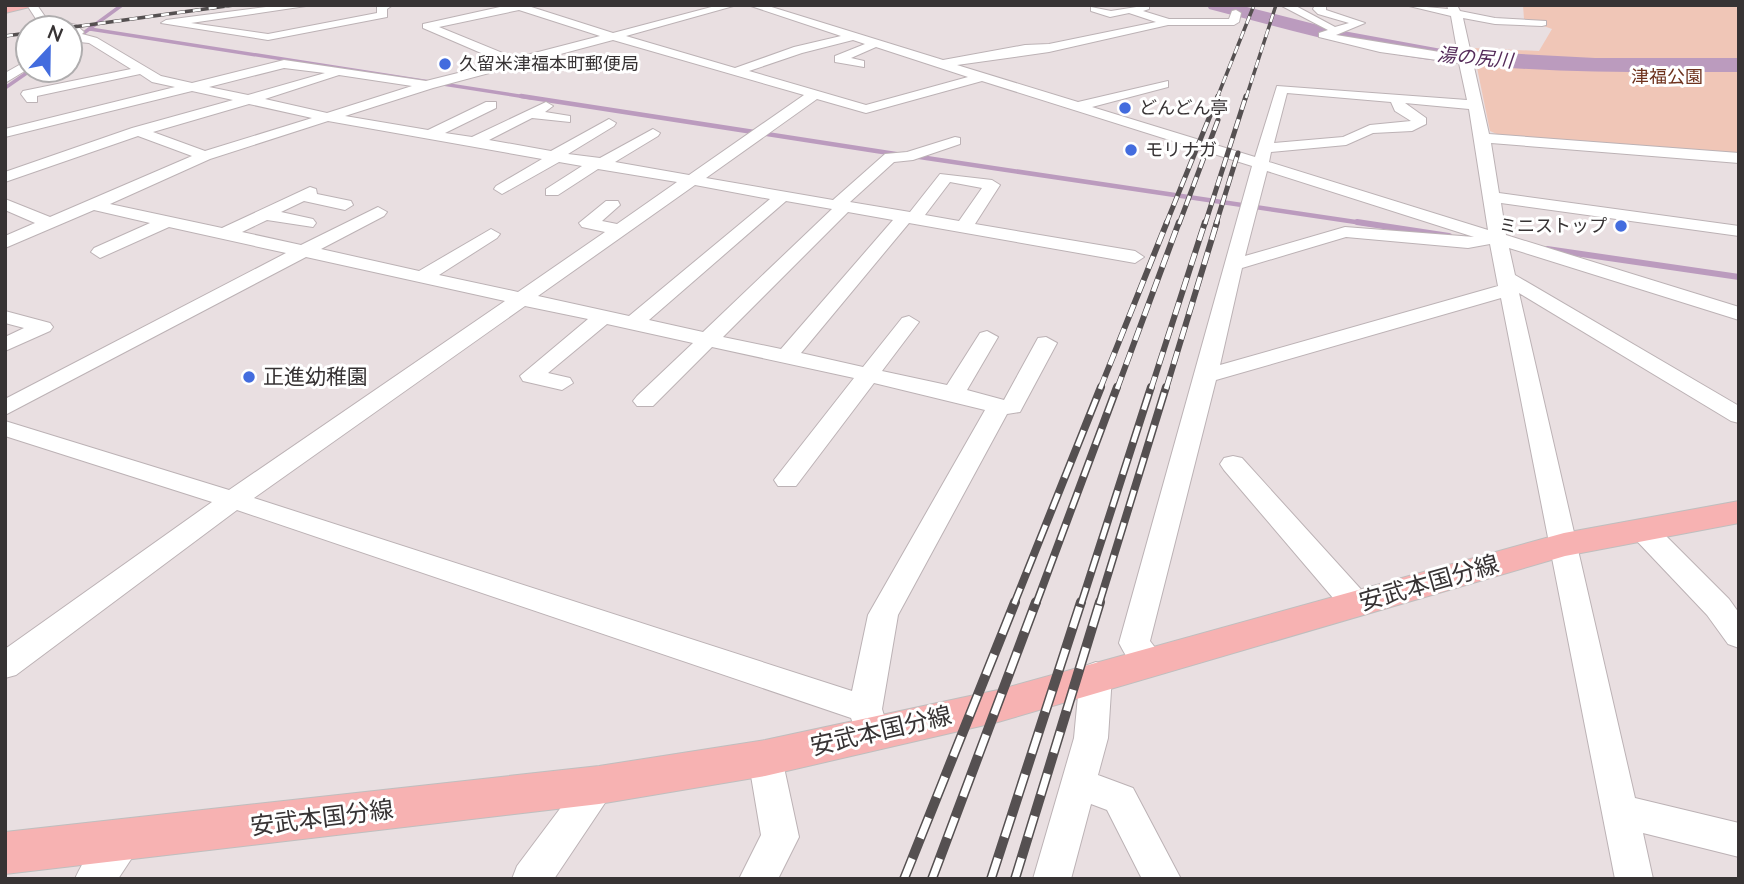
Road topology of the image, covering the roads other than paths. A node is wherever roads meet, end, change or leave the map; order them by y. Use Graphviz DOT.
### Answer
graph roads {
  1 [pos="32,5"];
  2 [pos="388,5"];
  3 [pos="732,5"];
  4 [pos="753,5"];
  5 [pos="1285,5"];
  6 [pos="1321,5"];
  7 [pos="1410,5"];
  8 [pos="518,6"];
  9 [pos="1136,8"];
  10 [pos="1525,8"];
  11 [pos="5,9"];
  12 [pos="309,9"];
  13 [pos="1095,9"];
  14 [pos="1236,13"];
  15 [pos="1452,18"];
  16 [pos="1168,22"];
  17 [pos="1520,22"];
  18 [pos="341,23"];
  19 [pos="1542,23"];
  20 [pos="1338,30"];
  21 [pos="364,33"];
  22 [pos="608,36"];
  23 [pos="854,36"];
  24 [pos="84,39"];
  25 [pos="877,43"];
  26 [pos="1465,60"];
  27 [pos="511,61"];
  28 [pos="943,63"];
  29 [pos="860,64"];
  30 [pos="143,70"];
  31 [pos="341,72"];
  32 [pos="735,72"];
  33 [pos="985,76"];
  34 [pos="1163,84"];
  35 [pos="428,85"];
  36 [pos="186,86"];
  37 [pos="816,94"];
  38 [pos="1395,97"];
  39 [pos="32,99"];
  40 [pos="247,99"];
  41 [pos="491,105"];
  42 [pos="1475,105"];
  43 [pos="546,106"];
  44 [pos="1079,106"];
  45 [pos="530,114"];
  46 [pos="75,115"];
  47 [pos="328,117"];
  48 [pos="565,119"];
  49 [pos="609,123"];
  50 [pos="140,131"];
  51 [pos="5,133"];
  52 [pos="653,133"];
  53 [pos="431,134"];
  54 [pos="1483,138"];
  55 [pos="955,141"];
  56 [pos="474,142"];
  57 [pos="556,155"];
  58 [pos="205,156"];
  59 [pos="1263,156"];
  60 [pos="1739,158"];
  61 [pos="601,163"];
  62 [pos="5,177"];
  63 [pos="692,178"];
  64 [pos="502,189"];
  65 [pos="552,192"];
  66 [pos="784,195"];
  67 [pos="1492,197"];
  68 [pos="5,204"];
  69 [pos="93,205"];
  70 [pos="345,205"];
  71 [pos="612,205"];
  72 [pos="841,205"];
  73 [pos="378,212"];
  74 [pos="264,214"];
  75 [pos="910,217"];
  76 [pos="168,221"];
  77 [pos="307,223"];
  78 [pos="51,224"];
  79 [pos="964,227"];
  80 [pos="620,230"];
  81 [pos="1739,230"];
  82 [pos="224,234"];
  83 [pos="491,234"];
  84 [pos="1499,239"];
  85 [pos="5,243"];
  86 [pos="302,251"];
  87 [pos="100,252"];
  88 [pos="1135,257"];
  89 [pos="1233,265"];
  90 [pos="422,277"];
  91 [pos="1509,284"];
  92 [pos="521,300"];
  93 [pos="1739,314"];
  94 [pos="5,317"];
  95 [pos="602,318"];
  96 [pos="909,322"];
  97 [pos="632,324"];
  98 [pos="987,337"];
  99 [pos="707,340"];
  100 [pos="1046,343"];
  101 [pos="5,345"];
  102 [pos="786,357"];
  103 [pos="866,374"];
  104 [pos="1206,376"];
  105 [pos="562,383"];
  106 [pos="954,393"];
  107 [pos="645,401"];
  108 [pos="999,407"];
  109 [pos="5,408"];
  110 [pos="1739,416"];
  111 [pos="5,428"];
  112 [pos="1233,464"];
  113 [pos="787,480"];
  114 [pos="233,500"];
  115 [pos="1739,512"];
  116 [pos="1644,531"];
  117 [pos="1564,545"];
  118 [pos="1356,604"];
  119 [pos="1739,636"];
  120 [pos="1150,662"];
  121 [pos="5,666"];
  122 [pos="1096,675"];
  123 [pos="868,721"];
  124 [pos="765,758"];
  125 [pos="1078,783"];
  126 [pos="599,785"];
  127 [pos="1620,811"];
  128 [pos="1739,840"];
  129 [pos="124,841"];
  130 [pos="5,853"];
  131 [pos="94,879"];
  132 [pos="531,879"];
  133 [pos="758,879"];
  134 [pos="1052,879"];
  135 [pos="1162,879"];
  136 [pos="1634,879"];
  1 -- 11 [label="main road"];
  2 -- 18 [label="street"];
  3 -- 22 [label="street"];
  4 -- 23 [label="street"];
  5 -- 20 [label="street"];
  6 -- 20 [label="street"];
  7 -- 15 [label="street"];
  8 -- 22 [label="street"];
  8 -- 27 [label="street"];
  9 -- 13 [label="street"];
  9 -- 16 [label="street"];
  10 -- 17 [label="street"];
  12 -- 18 [label="street"];
  12 -- 18 [label="street"];
  14 -- 16 [label="street"];
  15 -- 17 [label="street"];
  15 -- 26 [label="street"];
  16 -- 28 [label="street"];
  17 -- 19 [label="street"];
  18 -- 21 [label="street"];
  20 -- 26 [label="street"];
  22 -- 27 [label="street"];
  22 -- 32 [label="street"];
  23 -- 25 [label="street"];
  23 -- 32 [label="street"];
  24 -- 30 [label="street"];
  25 -- 28 [label="street"];
  25 -- 29 [label="street"];
  26 -- 42 [label="street"];
  27 -- 35 [label="street"];
  28 -- 33 [label="street"];
  30 -- 36 [label="street"];
  30 -- 39 [label="street"];
  31 -- 35 [label="street"];
  31 -- 36 [label="street"];
  31 -- 40 [label="street"];
  32 -- 37 [label="street"];
  33 -- 37 [label="street"];
  33 -- 44 [label="street"];
  34 -- 44 [label="street"];
  35 -- 47 [label="street"];
  36 -- 40 [label="street"];
  36 -- 46 [label="street"];
  37 -- 63 [label="street"];
  38 -- 42 [label="street"];
  38 -- 59 [label="street"];
  38 -- 59 [label="street"];
  40 -- 47 [label="street"];
  40 -- 50 [label="street"];
  41 -- 53 [label="street"];
  42 -- 54 [label="street"];
  43 -- 45 [label="street"];
  44 -- 59 [label="street"];
  45 -- 48 [label="street"];
  45 -- 56 [label="street"];
  46 -- 50 [label="street"];
  46 -- 51 [label="street"];
  47 -- 53 [label="street"];
  47 -- 58 [label="street"];
  49 -- 57 [label="street"];
  50 -- 58 [label="street"];
  50 -- 62 [label="street"];
  52 -- 61 [label="street"];
  53 -- 56 [label="street"];
  54 -- 60 [label="street"];
  54 -- 67 [label="street"];
  55 -- 72 [label="street"];
  56 -- 57 [label="street"];
  57 -- 61 [label="street"];
  57 -- 64 [label="street"];
  58 -- 69 [label="street"];
  59 -- 84 [label="street"];
  59 -- 89 [label="street"];
  61 -- 63 [label="street"];
  61 -- 65 [label="street"];
  63 -- 66 [label="street"];
  63 -- 80 [label="street"];
  66 -- 72 [label="street"];
  66 -- 97 [label="street"];
  67 -- 81 [label="street"];
  67 -- 84 [label="street"];
  68 -- 78 [label="street"];
  69 -- 76 [label="street"];
  69 -- 78 [label="street"];
  70 -- 74 [label="street"];
  71 -- 80 [label="street"];
  72 -- 75 [label="street"];
  72 -- 99 [label="street"];
  73 -- 86 [label="street"];
  74 -- 77 [label="street"];
  74 -- 82 [label="street"];
  75 -- 79 [label="street"];
  75 -- 79 [label="street"];
  75 -- 102 [label="street"];
  76 -- 82 [label="street"];
  76 -- 87 [label="street"];
  78 -- 85 [label="street"];
  79 -- 88 [label="street"];
  80 -- 92 [label="street"];
  82 -- 86 [label="street"];
  83 -- 90 [label="street"];
  84 -- 89 [label="street"];
  84 -- 91 [label="street"];
  84 -- 93 [label="street"];
  86 -- 90 [label="street"];
  86 -- 109 [label="street"];
  89 -- 104 [label="street"];
  90 -- 92 [label="street"];
  91 -- 104 [label="street"];
  91 -- 110 [label="street"];
  91 -- 117 [label="street"];
  92 -- 95 [label="street"];
  92 -- 114 [label="street"];
  94 -- 101 [label="street"];
  95 -- 97 [label="street"];
  95 -- 105 [label="street"];
  96 -- 103 [label="street"];
  97 -- 99 [label="street"];
  98 -- 106 [label="street"];
  99 -- 102 [label="street"];
  99 -- 107 [label="street"];
  100 -- 108 [label="street"];
  102 -- 103 [label="street"];
  103 -- 106 [label="street"];
  103 -- 113 [label="street"];
  104 -- 120 [label="street"];
  106 -- 108 [label="street"];
  108 -- 123 [label="street"];
  111 -- 114 [label="street"];
  112 -- 118 [label="street"];
  114 -- 121 [label="street"];
  114 -- 123 [label="street"];
  115 -- 116 [label="main road, 安武本国分線"];
  116 -- 117 [label="main road, 安武本国分線"];
  116 -- 119 [label="street"];
  117 -- 118 [label="main road, 安武本国分線"];
  117 -- 127 [label="street"];
  118 -- 120 [label="main road, 安武本国分線"];
  120 -- 122 [label="main road, 安武本国分線"];
  122 -- 123 [label="main road, 安武本国分線"];
  122 -- 125 [label="street"];
  123 -- 124 [label="main road, 安武本国分線"];
  124 -- 126 [label="main road, 安武本国分線"];
  124 -- 133 [label="street"];
  125 -- 134 [label="street"];
  125 -- 135 [label="street"];
  126 -- 129 [label="main road, 安武本国分線"];
  126 -- 132 [label="street"];
  127 -- 128 [label="street"];
  127 -- 136 [label="street"];
  129 -- 130 [label="main road, 安武本国分線"];
  129 -- 131 [label="street"];
}
